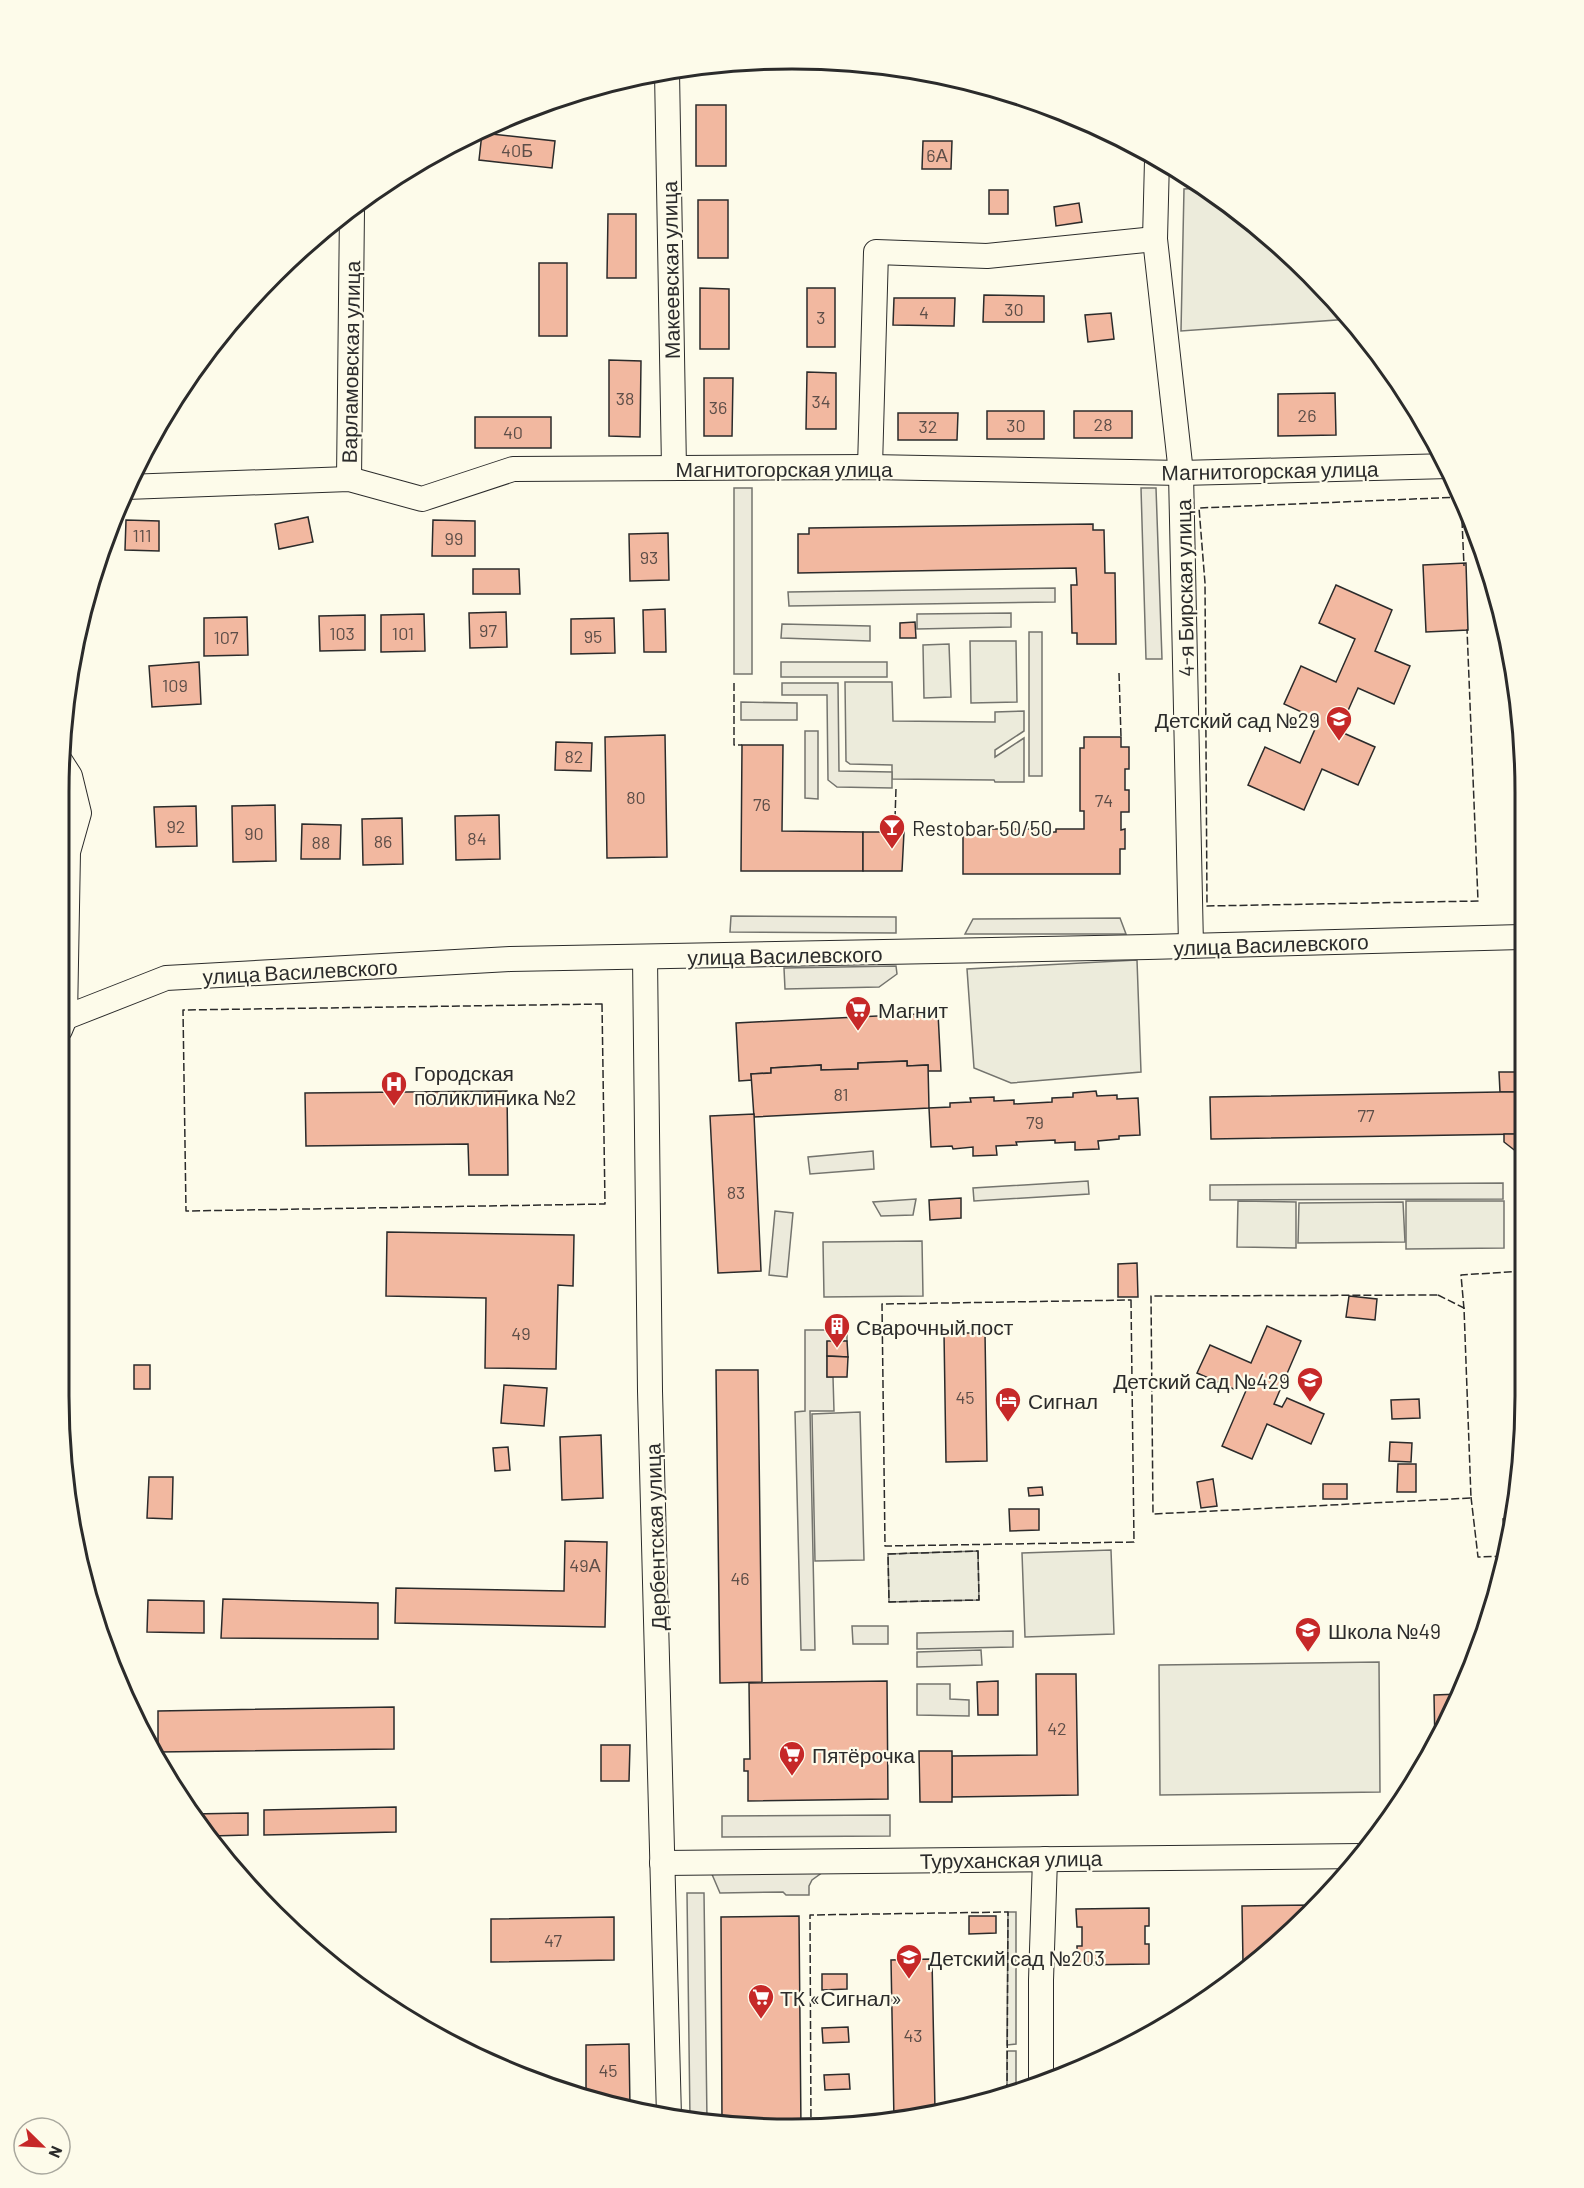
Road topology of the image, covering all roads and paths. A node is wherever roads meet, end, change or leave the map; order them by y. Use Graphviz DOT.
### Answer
graph roads {
  1 [pos="667,80"];
  2 [pos="1157,168"];
  3 [pos="352,218"];
  4 [pos="1155,239"];
  5 [pos="1437,466"];
  6 [pos="870,467"];
  7 [pos="674,468"];
  8 [pos="1181,473"];
  9 [pos="349,479"];
  10 [pos="137,487"];
  11 [pos="70,775"];
  12 [pos="69,848"];
  13 [pos="1515,937"];
  14 [pos="1191,946"];
  15 [pos="645,957"];
  16 [pos="69,1020"];
  17 [pos="1350,1856"];
  18 [pos="1045,1859"];
  19 [pos="662,1863"];
  20 [pos="1041,2075"];
  21 [pos="669,2108"];
  1 -- 7 [label="street, Макеевская улица"];
  2 -- 4 [label="street, 4-я Бирская улица"];
  3 -- 9 [label="street, Варламовская улица"];
  4 -- 6 [label="street"];
  4 -- 8 [label="street, 4-я Бирская улица"];
  5 -- 8 [label="street, Магнитогорская улица"];
  6 -- 7 [label="street, Магнитогорская улица"];
  6 -- 8 [label="street, Магнитогорская улица"];
  7 -- 9 [label="street, Магнитогорская улица"];
  8 -- 14 [label="street, 4-я Бирская улица"];
  9 -- 10 [label="street, Магнитогорская улица"];
  11 -- 12 [label="street"];
  13 -- 14 [label="street, улица Василевского"];
  14 -- 15 [label="street, улица Василевского"];
  15 -- 16 [label="street, улица Василевского"];
  15 -- 19 [label="street, Дербентская улица"];
  17 -- 18 [label="street, Туруханская улица"];
  18 -- 19 [label="street, Туруханская улица"];
  18 -- 20 [label="street"];
  19 -- 21 [label="street, Дербентская улица"];
}
